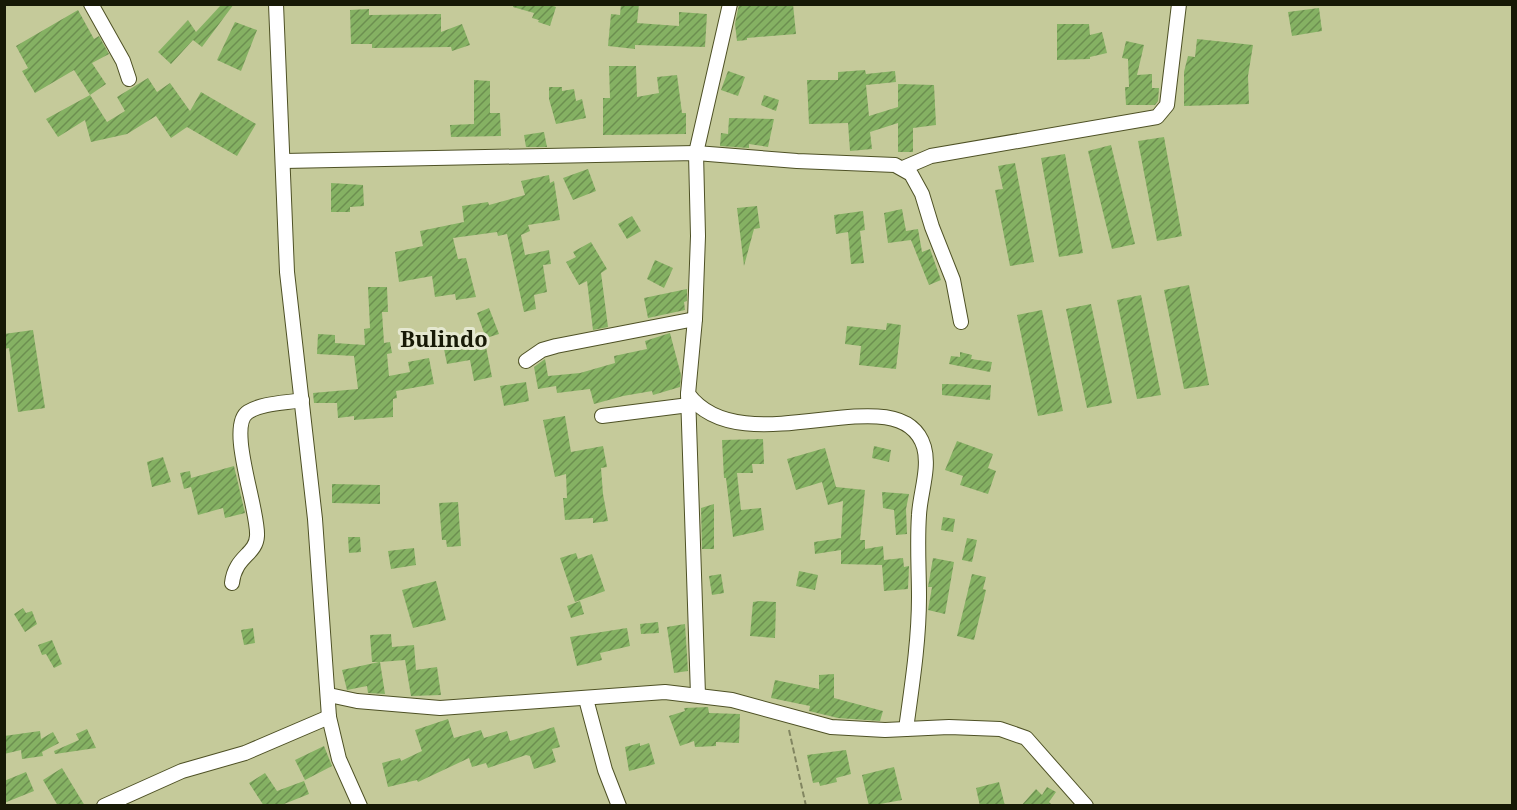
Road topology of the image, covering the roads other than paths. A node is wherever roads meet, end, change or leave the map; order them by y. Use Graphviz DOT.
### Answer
graph roads {
  1 [pos="91,4"];
  2 [pos="276,4"];
  3 [pos="730,4"];
  4 [pos="1179,4"];
  5 [pos="129,79"];
  6 [pos="696,153"];
  7 [pos="284,161"];
  8 [pos="903,168"];
  9 [pos="695,319"];
  10 [pos="961,322"];
  11 [pos="526,361"];
  12 [pos="688,399"];
  13 [pos="302,400"];
  14 [pos="602,416"];
  15 [pos="231,583"];
  16 [pos="329,695"];
  17 [pos="698,695"];
  18 [pos="586,699"];
  19 [pos="329,717"];
  20 [pos="906,729"];
  21 [pos="104,806"];
  22 [pos="360,806"];
  23 [pos="619,806"];
  24 [pos="1086,806"];
  1 -- 5 [label="street"];
  2 -- 7 [label="street"];
  3 -- 6 [label="street"];
  4 -- 8 [label="street"];
  6 -- 7 [label="street"];
  6 -- 8 [label="street"];
  6 -- 9 [label="street"];
  7 -- 13 [label="street"];
  8 -- 10 [label="street"];
  9 -- 11 [label="street"];
  9 -- 12 [label="street"];
  12 -- 14 [label="street"];
  12 -- 17 [label="street"];
  12 -- 20 [label="street"];
  13 -- 15 [label="street"];
  13 -- 16 [label="street"];
  16 -- 18 [label="street"];
  16 -- 19 [label="street"];
  17 -- 18 [label="street"];
  17 -- 20 [label="street"];
  18 -- 23 [label="street"];
  19 -- 21 [label="street"];
  19 -- 22 [label="street"];
  20 -- 24 [label="street"];
}
